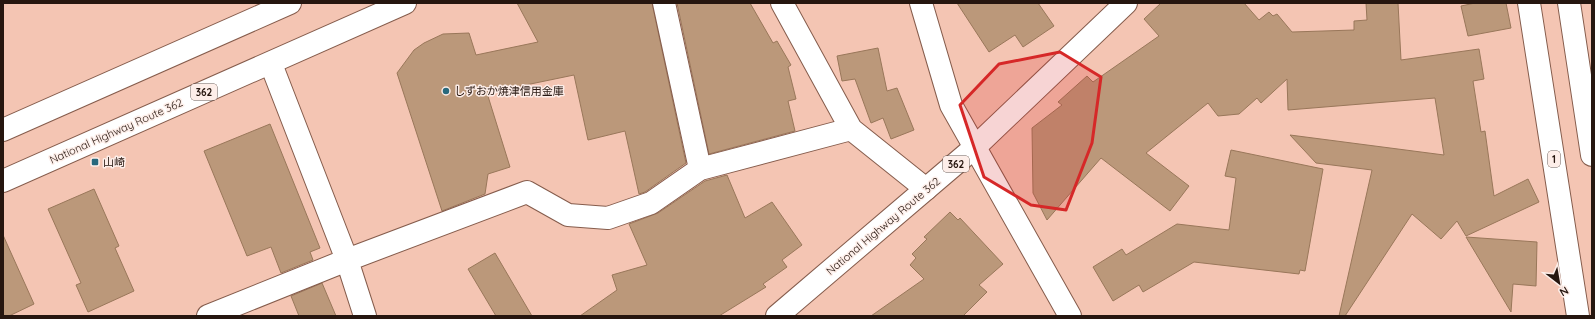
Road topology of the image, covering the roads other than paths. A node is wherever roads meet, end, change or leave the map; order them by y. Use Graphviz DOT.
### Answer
graph roads {
  1 [pos="290,3"];
  2 [pos="405,3"];
  3 [pos="664,3"];
  4 [pos="782,3"];
  5 [pos="921,3"];
  6 [pos="1126,3"];
  7 [pos="1529,3"];
  8 [pos="1569,3"];
  9 [pos="271,64"];
  10 [pos="851,129"];
  11 [pos="3,130"];
  12 [pos="974,148"];
  13 [pos="1592,155"];
  14 [pos="700,169"];
  15 [pos="3,181"];
  16 [pos="926,189"];
  17 [pos="347,260"];
  18 [pos="208,316"];
  19 [pos="365,316"];
  20 [pos="777,316"];
  21 [pos="1070,316"];
  22 [pos="1578,316"];
  1 -- 11 [label="main road"];
  2 -- 9 [label="main road, National Highway Route 362 / 362"];
  3 -- 14 [label="main road"];
  4 -- 10 [label="main road"];
  5 -- 12 [label="main road"];
  6 -- 12 [label="main road, National Highway Route 362 / 362"];
  7 -- 22 [label="main road, 1"];
  8 -- 13 [label="main road"];
  9 -- 15 [label="main road, National Highway Route 362 / 362"];
  9 -- 17 [label="main road"];
  10 -- 14 [label="main road"];
  10 -- 16 [label="main road"];
  12 -- 16 [label="main road, National Highway Route 362 / 362"];
  12 -- 21 [label="main road"];
  14 -- 17 [label="main road"];
  16 -- 20 [label="main road, National Highway Route 362 / 362"];
  17 -- 18 [label="main road"];
  17 -- 19 [label="main road"];
}
